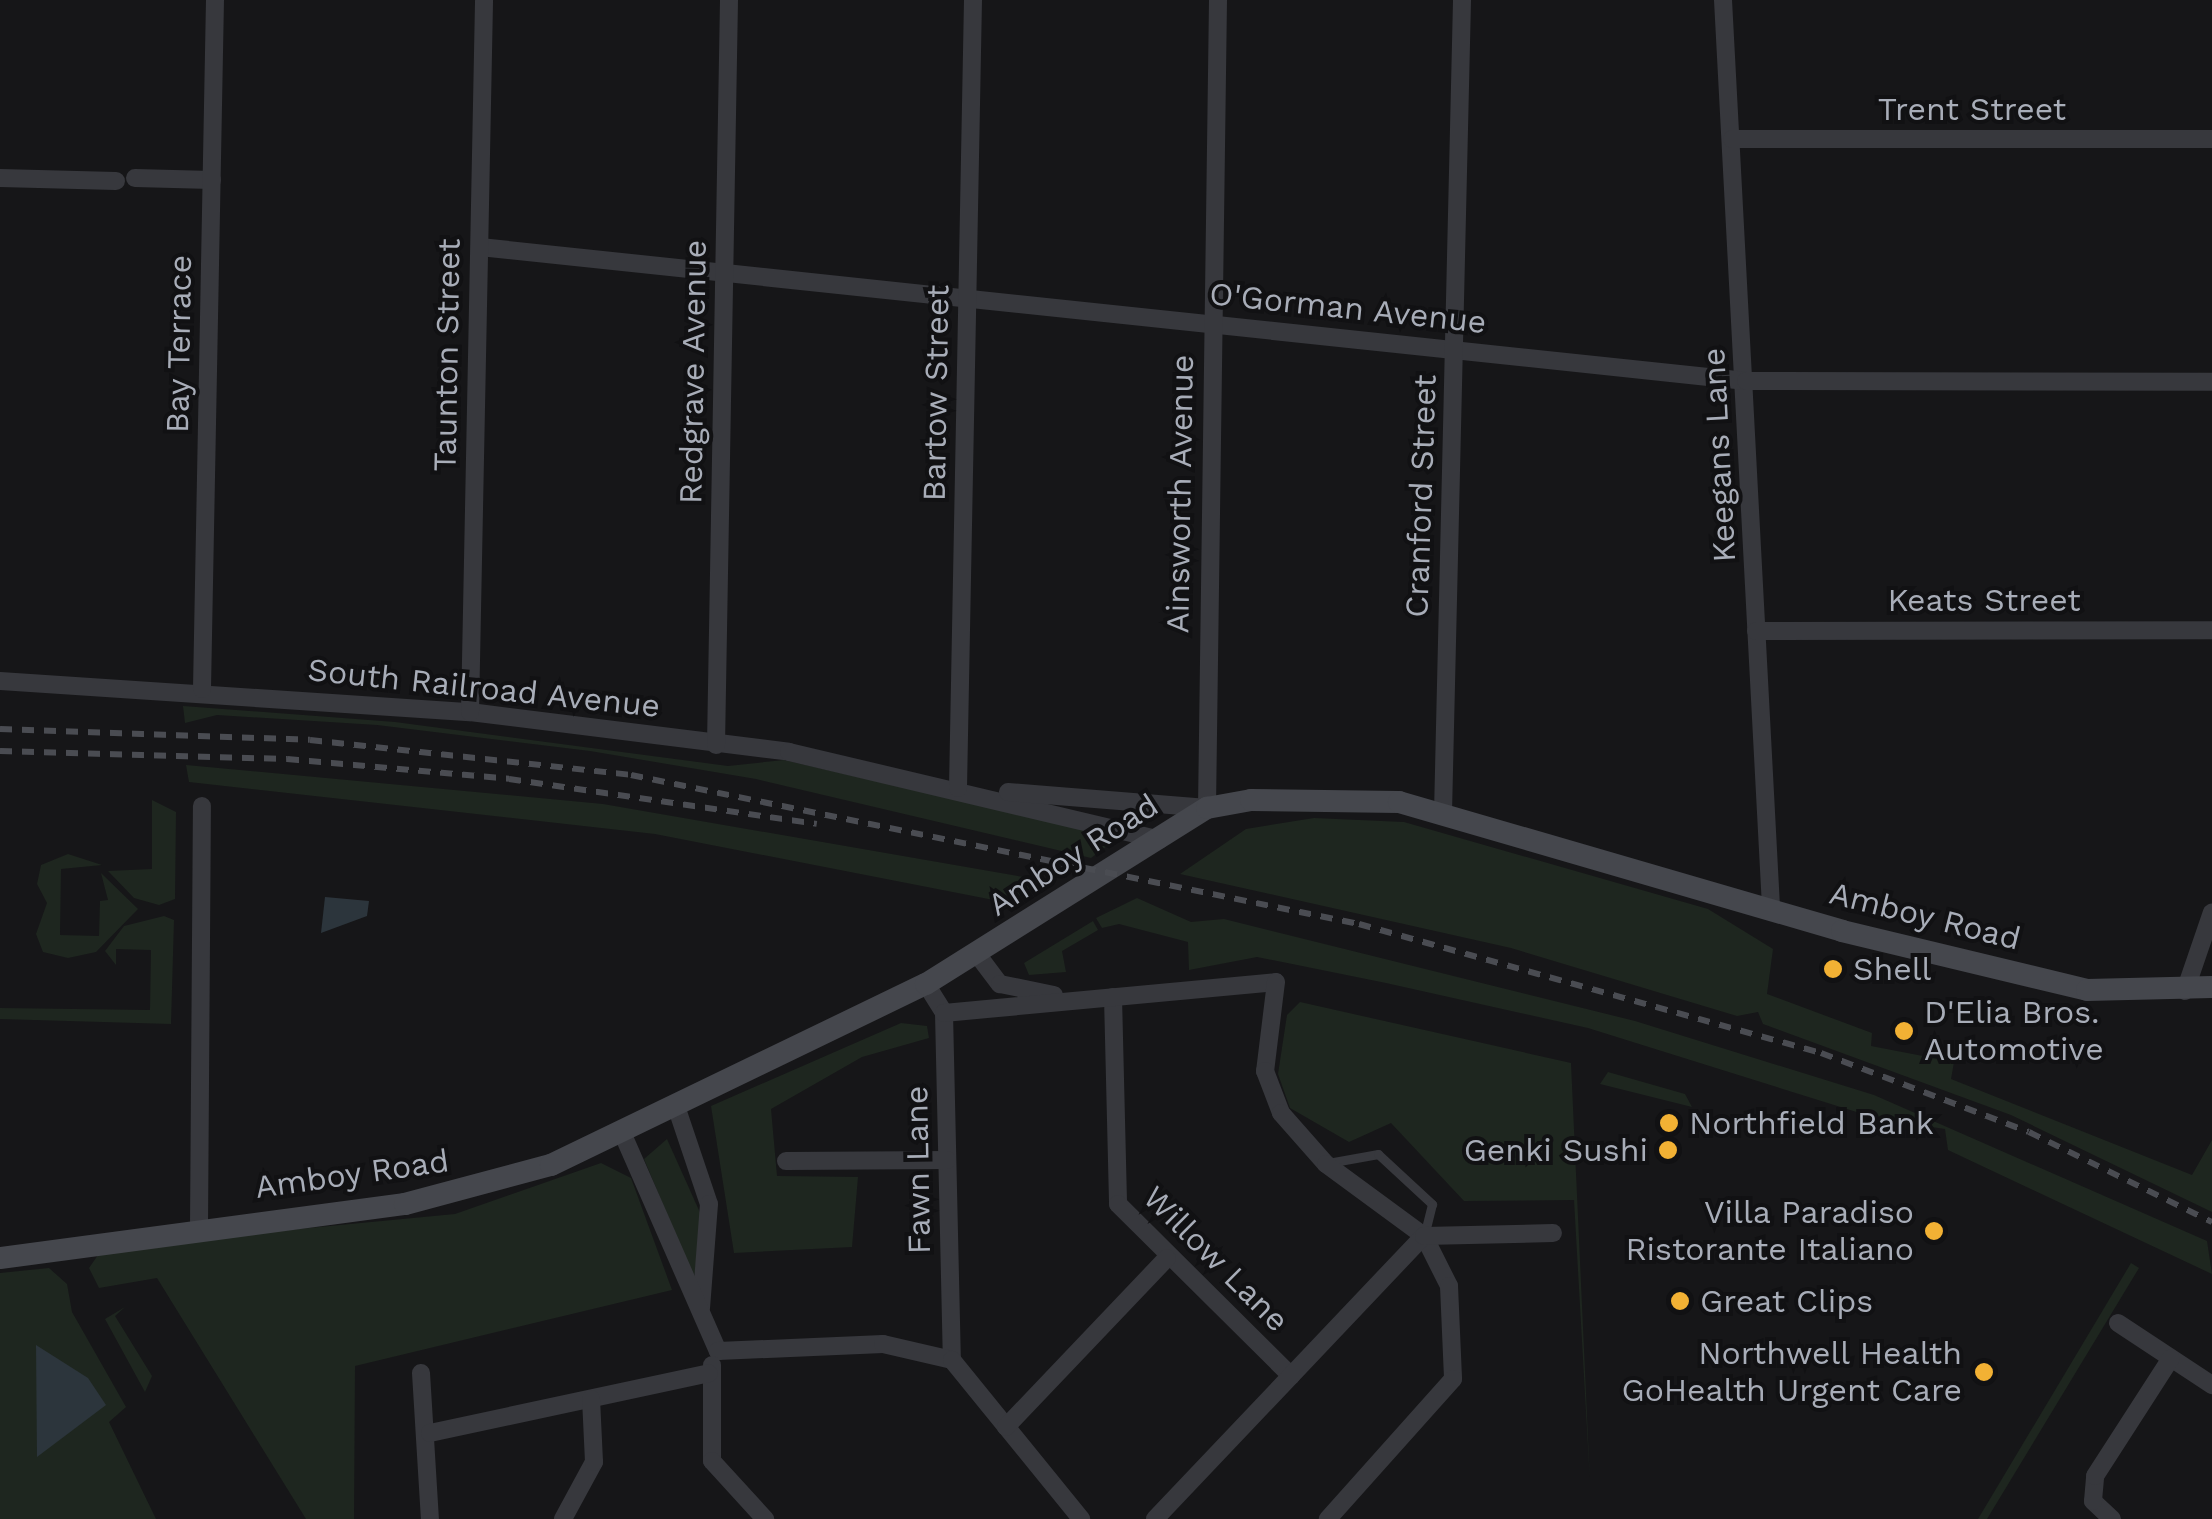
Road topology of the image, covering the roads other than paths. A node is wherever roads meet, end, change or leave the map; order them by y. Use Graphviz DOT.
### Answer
graph roads {
  1 [pos="215,0"];
  2 [pos="484,0"];
  3 [pos="728,0"];
  4 [pos="973,0"];
  5 [pos="1218,0"];
  6 [pos="1462,0"];
  7 [pos="1724,0"];
  8 [pos="2212,139"];
  9 [pos="1732,140"];
  10 [pos="0,178"];
  11 [pos="212,180"];
  12 [pos="480,248"];
  13 [pos="725,272"];
  14 [pos="968,298"];
  15 [pos="1212,324"];
  16 [pos="1455,348"];
  17 [pos="1746,381"];
  18 [pos="2212,382"];
  19 [pos="2212,630"];
  20 [pos="1756,631"];
  21 [pos="0,680"];
  22 [pos="202,689"];
  23 [pos="470,712"];
  24 [pos="716,745"];
  25 [pos="958,788"];
  26 [pos="202,806"];
  27 [pos="1207,808"];
  28 [pos="1443,813"];
  29 [pos="1160,840"];
  30 [pos="1770,907"];
  31 [pos="2212,912"];
  32 [pos="977,954"];
  33 [pos="926,984"];
  34 [pos="2212,987"];
  35 [pos="2186,991"];
  36 [pos="1113,997"];
  37 [pos="1069,998"];
  38 [pos="944,1013"];
  39 [pos="676,1109"];
  40 [pos="624,1137"];
  41 [pos="947,1160"];
  42 [pos="786,1161"];
  43 [pos="1326,1164"];
  44 [pos="199,1226"];
  45 [pos="1552,1233"];
  46 [pos="1424,1236"];
  47 [pos="0,1258"];
  48 [pos="1166,1258"];
  49 [pos="701,1308"];
  50 [pos="2118,1323"];
  51 [pos="718,1351"];
  52 [pos="2171,1358"];
  53 [pos="952,1360"];
  54 [pos="709,1372"];
  55 [pos="421,1373"];
  56 [pos="1291,1376"];
  57 [pos="2212,1385"];
  58 [pos="591,1399"];
  59 [pos="1006,1427"];
  60 [pos="430,1434"];
  61 [pos="430,1519"];
  62 [pos="563,1519"];
  63 [pos="765,1519"];
  64 [pos="1081,1519"];
  65 [pos="1155,1519"];
  66 [pos="1328,1519"];
  67 [pos="2112,1519"];
  1 -- 11 [label="street, Bay Terrace"];
  2 -- 12 [label="street, Taunton Street"];
  3 -- 13 [label="street, Redgrave Avenue"];
  4 -- 14 [label="street, Bartow Street"];
  5 -- 15 [label="street, Ainsworth Avenue"];
  6 -- 16 [label="street, Cranford Street"];
  7 -- 9 [label="street, Keegans Lane"];
  8 -- 9 [label="street, Trent Street"];
  9 -- 17 [label="street, Keegans Lane"];
  10 -- 11 [label="street"];
  11 -- 22 [label="street, Bay Terrace"];
  12 -- 13 [label="street, O'Gorman Avenue"];
  12 -- 23 [label="street, Taunton Street"];
  13 -- 14 [label="street, O'Gorman Avenue"];
  13 -- 24 [label="street, Redgrave Avenue"];
  14 -- 15 [label="street, O'Gorman Avenue"];
  14 -- 25 [label="street, Bartow Street"];
  15 -- 16 [label="street, O'Gorman Avenue"];
  15 -- 27 [label="street, Ainsworth Avenue"];
  16 -- 17 [label="street, O'Gorman Avenue"];
  16 -- 28 [label="street, Cranford Street"];
  17 -- 18 [label="street, O'Gorman Avenue"];
  17 -- 20 [label="street, Keegans Lane"];
  19 -- 20 [label="street, Keats Street"];
  20 -- 30 [label="street, Keegans Lane"];
  21 -- 22 [label="street, South Railroad Avenue"];
  22 -- 23 [label="street, South Railroad Avenue"];
  23 -- 24 [label="street, South Railroad Avenue"];
  24 -- 25 [label="street, South Railroad Avenue"];
  25 -- 27 [label="street, South Railroad Avenue"];
  25 -- 29 [label="street, South Railroad Avenue"];
  26 -- 44 [label="street"];
  27 -- 28 [label="main road, Amboy Road"];
  27 -- 29 [label="main road, Amboy Road"];
  28 -- 30 [label="main road, Amboy Road"];
  29 -- 32 [label="main road, Amboy Road"];
  30 -- 35 [label="main road, Amboy Road"];
  31 -- 35 [label="street"];
  32 -- 33 [label="main road, Amboy Road"];
  32 -- 37 [label="street"];
  33 -- 38 [label="street"];
  33 -- 39 [label="main road, Amboy Road"];
  34 -- 35 [label="main road, Amboy Road"];
  36 -- 37 [label="street"];
  36 -- 43 [label="street"];
  36 -- 48 [label="street, Willow Lane"];
  37 -- 38 [label="street"];
  38 -- 41 [label="street, Fawn Lane"];
  39 -- 40 [label="main road, Amboy Road"];
  39 -- 49 [label="street"];
  40 -- 44 [label="main road, Amboy Road"];
  40 -- 49 [label="street"];
  41 -- 42 [label="street"];
  41 -- 53 [label="street, Fawn Lane"];
  43 -- 46 [label="street"];
  43 -- 46 [label="lane"];
  44 -- 47 [label="main road, Amboy Road"];
  45 -- 46 [label="street"];
  46 -- 56 [label="street"];
  46 -- 66 [label="street"];
  48 -- 56 [label="street, Willow Lane"];
  48 -- 59 [label="street"];
  49 -- 51 [label="street"];
  50 -- 52 [label="street"];
  51 -- 53 [label="street"];
  51 -- 54 [label="street"];
  52 -- 57 [label="street"];
  52 -- 67 [label="street"];
  53 -- 59 [label="street"];
  54 -- 58 [label="street"];
  54 -- 63 [label="street"];
  55 -- 60 [label="street"];
  56 -- 65 [label="street"];
  58 -- 60 [label="street"];
  58 -- 62 [label="street"];
  59 -- 64 [label="street"];
  60 -- 61 [label="street"];
}
